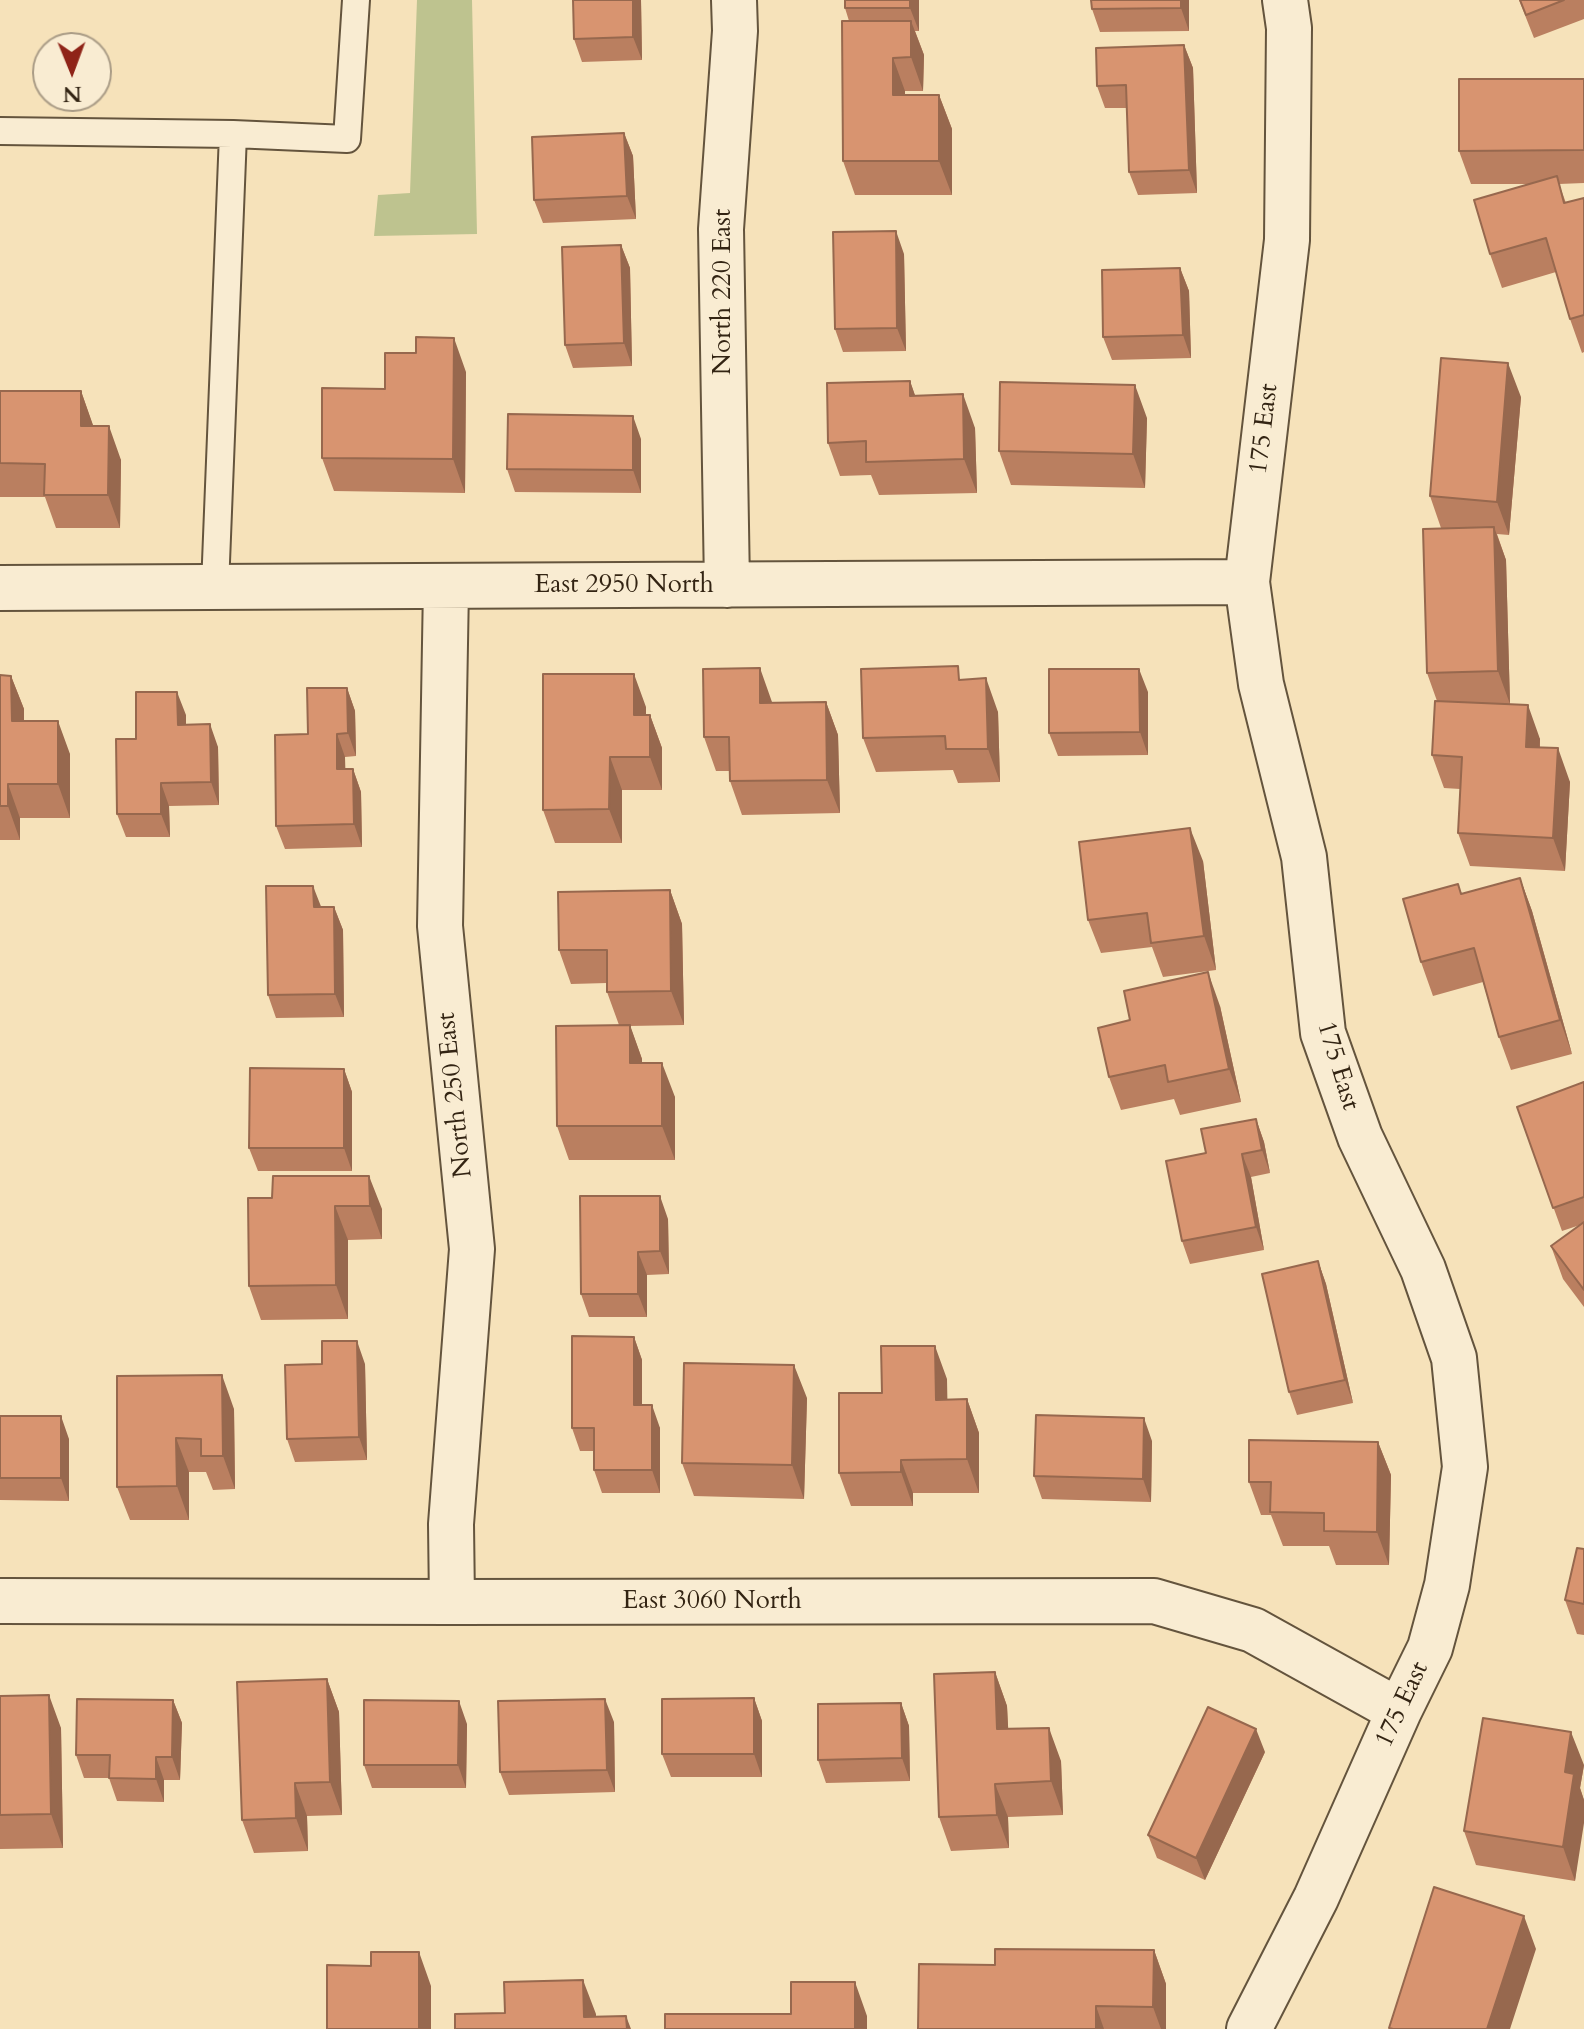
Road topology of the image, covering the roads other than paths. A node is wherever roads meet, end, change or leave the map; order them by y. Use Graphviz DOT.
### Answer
graph roads {
  1 [pos="356,0"];
  2 [pos="734,0"];
  3 [pos="1285,0"];
  4 [pos="0,131"];
  5 [pos="233,134"];
  6 [pos="1247,582"];
  7 [pos="727,585"];
  8 [pos="215,587"];
  9 [pos="446,587"];
  10 [pos="0,588"];
  11 [pos="0,1601"];
  12 [pos="452,1602"];
  13 [pos="1399,1711"];
  14 [pos="1249,2029"];
  1 -- 5 [label="lane"];
  2 -- 7 [label="street, North 220 East"];
  3 -- 6 [label="street, 175 East"];
  4 -- 5 [label="lane"];
  5 -- 8 [label="lane"];
  6 -- 7 [label="street, East 2950 North"];
  6 -- 13 [label="street, 175 East"];
  7 -- 9 [label="street, East 2950 North"];
  8 -- 9 [label="street, East 2950 North"];
  8 -- 10 [label="street, East 2950 North"];
  9 -- 12 [label="street, North 250 East"];
  11 -- 12 [label="street, East 3060 North"];
  12 -- 13 [label="street, East 3060 North"];
  13 -- 14 [label="street, 175 East"];
}
